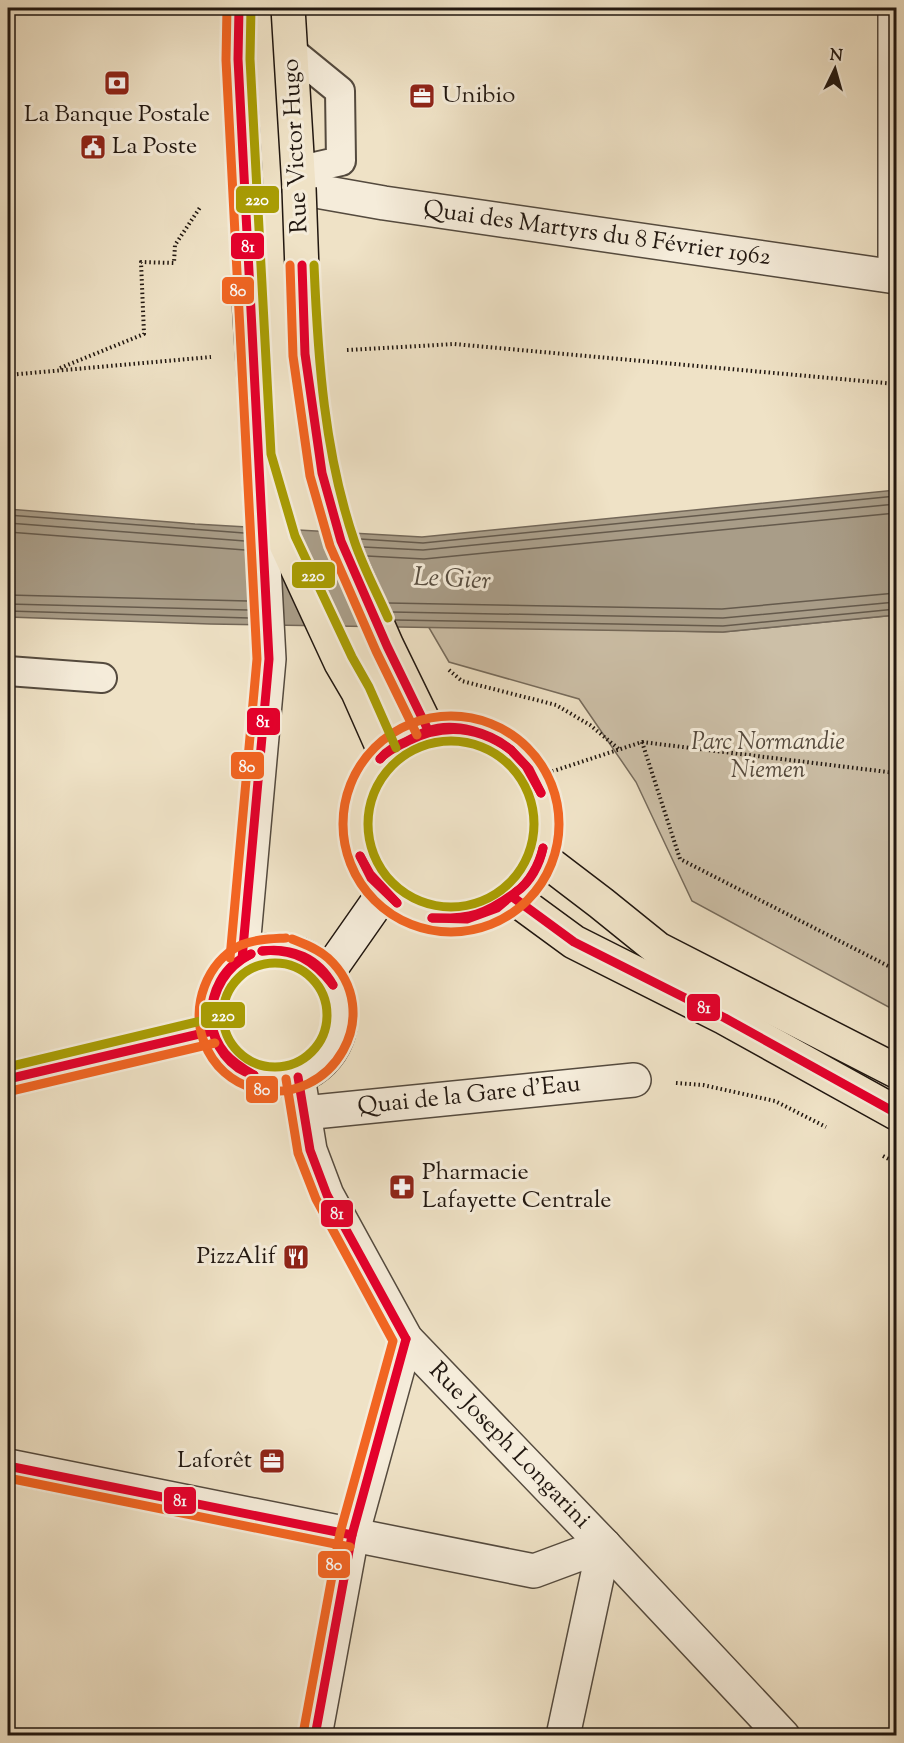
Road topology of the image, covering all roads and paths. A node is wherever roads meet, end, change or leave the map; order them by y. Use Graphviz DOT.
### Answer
graph roads {
  1 [pos="239,8"];
  2 [pos="288,8"];
  3 [pos="896,8"];
  4 [pos="291,51"];
  5 [pos="298,180"];
  6 [pos="174,263"];
  7 [pos="896,277"];
  8 [pos="346,350"];
  9 [pos="215,357"];
  10 [pos="56,370"];
  11 [pos="8,375"];
  12 [pos="897,384"];
  13 [pos="259,456"];
  14 [pos="8,671"];
  15 [pos="102,678"];
  16 [pos="428,730"];
  17 [pos="642,742"];
  18 [pos="386,753"];
  19 [pos="897,773"];
  20 [pos="535,777"];
  21 [pos="542,858"];
  22 [pos="383,894"];
  23 [pos="514,898"];
  24 [pos="242,959"];
  25 [pos="897,970"];
  26 [pos="327,974"];
  27 [pos="212,1031"];
  28 [pos="897,1071"];
  29 [pos="298,1077"];
  30 [pos="8,1079"];
  31 [pos="634,1080"];
  32 [pos="304,1113"];
  33 [pos="897,1113"];
  34 [pos="828,1128"];
  35 [pos="881,1155"];
  36 [pos="897,1163"];
  37 [pos="406,1339"];
  38 [pos="8,1466"];
  39 [pos="352,1535"];
  40 [pos="604,1545"];
  41 [pos="315,1736"];
  42 [pos="563,1736"];
  43 [pos="783,1736"];
  1 -- 13 [label="main road, bridge"];
  2 -- 4 [label="main road, Rue Victor Hugo"];
  3 -- 7 [label="street"];
  4 -- 5 [label="main road, Rue Victor Hugo"];
  4 -- 5 [label="lane"];
  5 -- 7 [label="street, Quai des Martyrs du 8 Février 1962"];
  5 -- 16 [label="main road, Rue Victor Hugo, bridge"];
  6 -- 10 [label="path"];
  8 -- 12 [label="path"];
  9 -- 10 [label="path"];
  10 -- 11 [label="path"];
  13 -- 18 [label="main road"];
  13 -- 24 [label="street"];
  14 -- 15 [label="lane"];
  16 -- 18 [label="main road"];
  16 -- 20 [label="main road"];
  17 -- 19 [label="path"];
  17 -- 20 [label="path"];
  17 -- 25 [label="path"];
  18 -- 22 [label="main road"];
  20 -- 21 [label="main road"];
  21 -- 23 [label="main road"];
  21 -- 28 [label="main road"];
  22 -- 23 [label="main road"];
  22 -- 26 [label="street"];
  23 -- 33 [label="main road"];
  24 -- 26 [label="street"];
  24 -- 27 [label="street"];
  26 -- 29 [label="street"];
  27 -- 29 [label="street"];
  27 -- 30 [label="street"];
  29 -- 32 [label="street, Rue Joseph Longarini"];
  31 -- 32 [label="street, Quai de la Gare d'Eau"];
  31 -- 34 [label="path"];
  32 -- 37 [label="street, Rue Joseph Longarini"];
  35 -- 36 [label="path"];
  37 -- 39 [label="street"];
  37 -- 40 [label="street, Rue Joseph Longarini"];
  38 -- 39 [label="street"];
  39 -- 40 [label="street"];
  39 -- 41 [label="street"];
  40 -- 42 [label="street"];
  40 -- 43 [label="street, Rue Joseph Longarini"];
}
